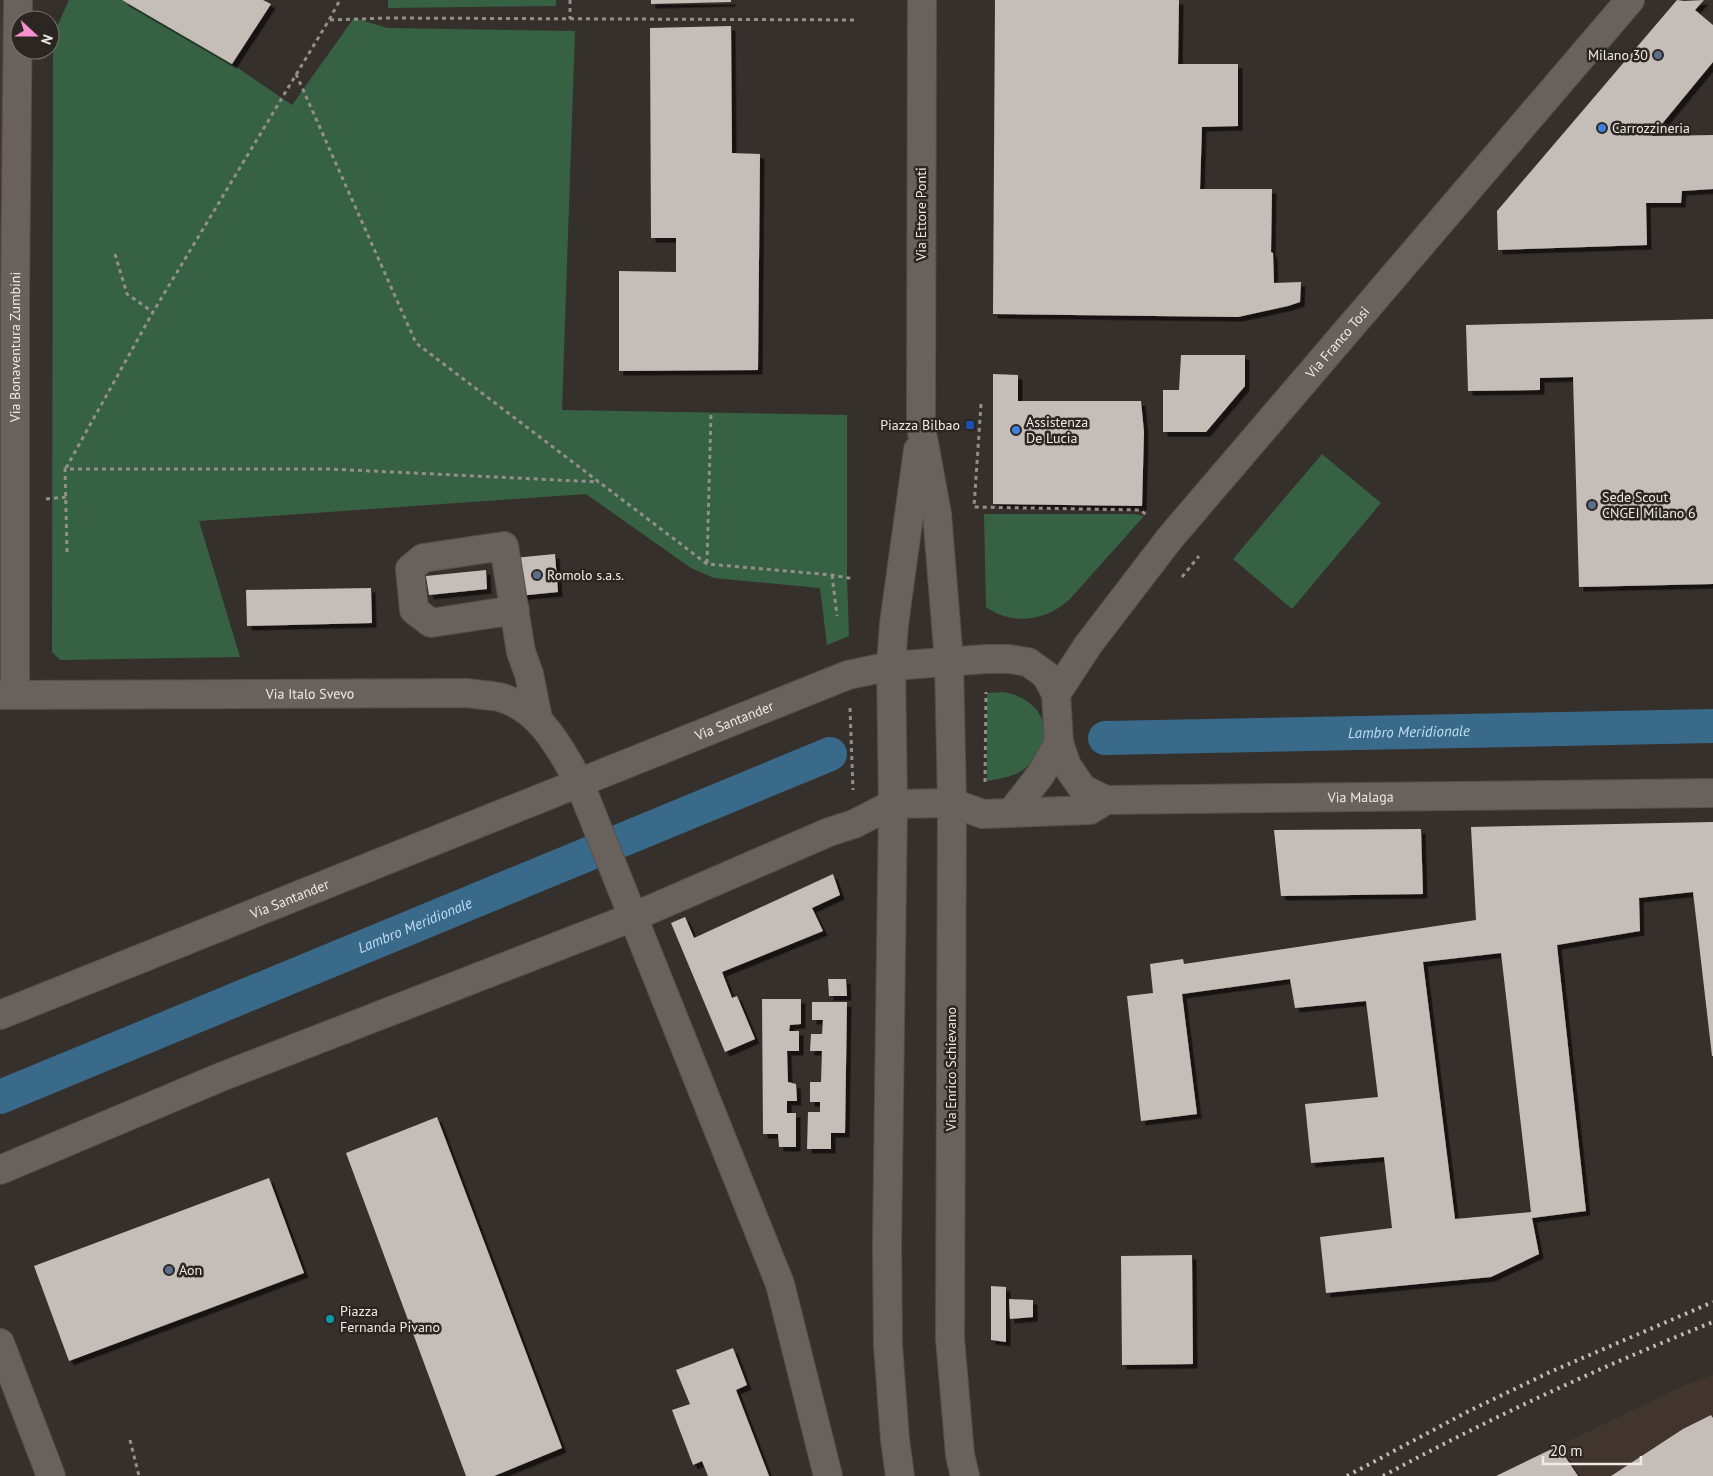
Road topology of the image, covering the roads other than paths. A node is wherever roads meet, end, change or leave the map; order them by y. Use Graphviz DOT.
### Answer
graph roads {
  1 [pos="18,0"];
  2 [pos="922,0"];
  3 [pos="1630,0"];
  4 [pos="8,257"];
  5 [pos="921,427"];
  6 [pos="515,610"];
  7 [pos="949,661"];
  8 [pos="891,666"];
  9 [pos="1056,694"];
  10 [pos="7,695"];
  11 [pos="538,719"];
  12 [pos="1059,743"];
  13 [pos="583,793"];
  14 [pos="1713,793"];
  15 [pos="1106,800"];
  16 [pos="952,802"];
  17 [pos="893,804"];
  18 [pos="1011,813"];
  19 [pos="633,917"];
  20 [pos="0,1015"];
  21 [pos="0,1170"];
  22 [pos="0,1343"];
  23 [pos="51,1476"];
  24 [pos="828,1476"];
  25 [pos="900,1476"];
  26 [pos="965,1476"];
  1 -- 4 [label="street, Via Bonaventura Zumbini"];
  2 -- 5 [label="street, Via Ettore Ponti"];
  3 -- 9 [label="street, Via Franco Tosi"];
  4 -- 10 [label="street, Via Bonaventura Zumbini"];
  5 -- 7 [label="street, Via Ettore Ponti"];
  5 -- 8 [label="street, Via Ettore Ponti"];
  6 -- 11 [label="street"];
  7 -- 8 [label="street"];
  7 -- 9 [label="street"];
  7 -- 16 [label="street, Via Enrico Schievano"];
  8 -- 13 [label="street, Via Santander"];
  8 -- 17 [label="street"];
  9 -- 12 [label="street"];
  10 -- 11 [label="street, Via Italo Svevo"];
  11 -- 13 [label="street, Via Italo Svevo"];
  12 -- 15 [label="street"];
  12 -- 18 [label="street"];
  13 -- 19 [label="street"];
  13 -- 20 [label="street, Via Santander"];
  14 -- 15 [label="street, Via Malaga"];
  15 -- 18 [label="street, Via Malaga"];
  16 -- 17 [label="street"];
  16 -- 18 [label="street"];
  16 -- 26 [label="street, Via Enrico Schievano"];
  17 -- 19 [label="street"];
  17 -- 25 [label="street"];
  19 -- 21 [label="street"];
  19 -- 24 [label="street"];
  22 -- 23 [label="street"];
}
